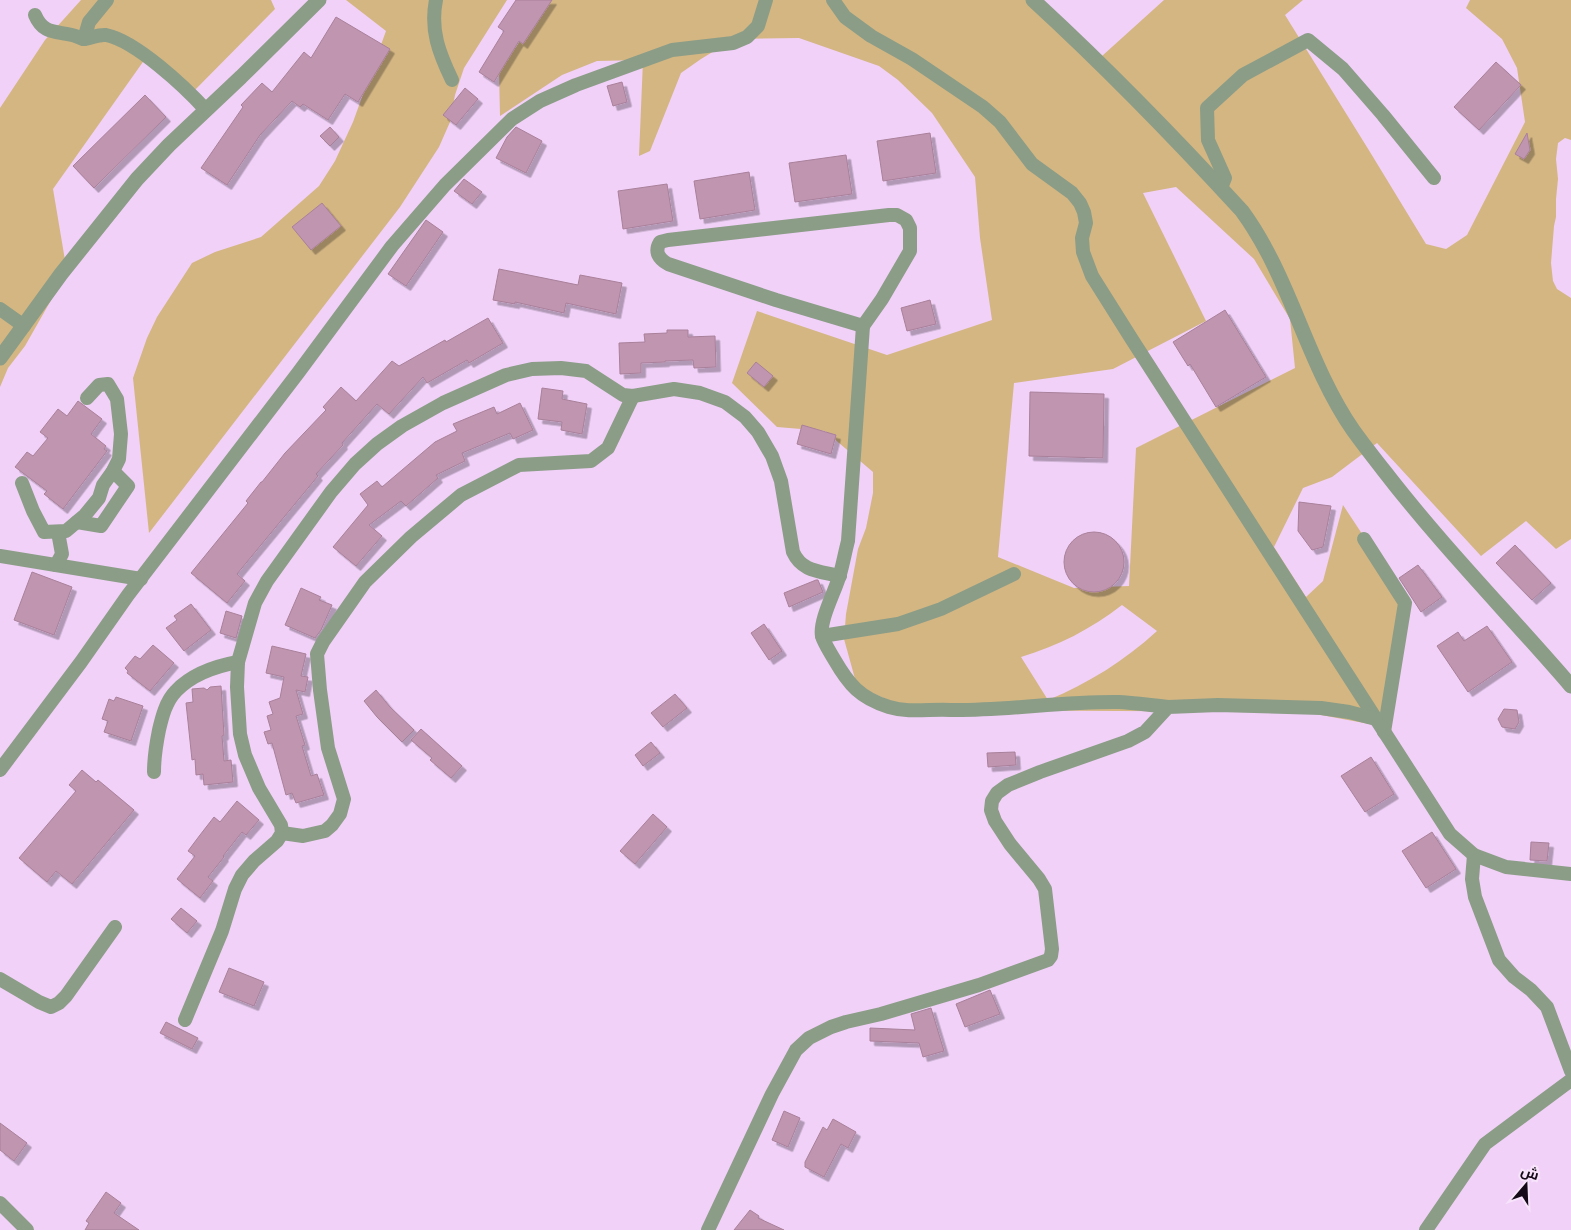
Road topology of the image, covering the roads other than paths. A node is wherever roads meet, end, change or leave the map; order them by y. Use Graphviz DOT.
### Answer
graph roads {
  1 [pos="107,0"];
  2 [pos="319,0"];
  3 [pos="436,0"];
  4 [pos="766,0"];
  5 [pos="833,0"];
  6 [pos="1033,0"];
  7 [pos="35,15"];
  8 [pos="84,39"];
  9 [pos="452,80"];
  10 [pos="206,110"];
  11 [pos="1434,178"];
  12 [pos="1221,188"];
  13 [pos="0,308"];
  14 [pos="24,326"];
  15 [pos="863,326"];
  16 [pos="0,358"];
  17 [pos="633,396"];
  18 [pos="87,398"];
  19 [pos="113,471"];
  20 [pos="22,483"];
  21 [pos="77,522"];
  22 [pos="58,532"];
  23 [pos="1364,539"];
  24 [pos="0,556"];
  25 [pos="56,565"];
  26 [pos="1014,574"];
  27 [pos="840,576"];
  28 [pos="141,579"];
  29 [pos="822,636"];
  30 [pos="238,662"];
  31 [pos="1571,686"];
  32 [pos="1168,707"];
  33 [pos="1376,719"];
  34 [pos="1384,732"];
  35 [pos="0,770"];
  36 [pos="154,772"];
  37 [pos="282,833"];
  38 [pos="1474,855"];
  39 [pos="1571,874"];
  40 [pos="116,927"];
  41 [pos="0,979"];
  42 [pos="185,1020"];
  43 [pos="1571,1071"];
  44 [pos="1571,1080"];
  45 [pos="0,1203"];
  46 [pos="27,1230"];
  47 [pos="708,1230"];
  48 [pos="1426,1230"];
  1 -- 8 [label="street"];
  2 -- 10 [label="street"];
  3 -- 9 [label="street"];
  4 -- 28 [label="street"];
  5 -- 33 [label="street"];
  6 -- 12 [label="street"];
  7 -- 8 [label="street"];
  8 -- 10 [label="street"];
  10 -- 14 [label="street"];
  11 -- 12 [label="street"];
  12 -- 31 [label="street"];
  13 -- 14 [label="street"];
  14 -- 16 [label="street"];
  15 -- 15 [label="street"];
  15 -- 27 [label="street"];
  17 -- 27 [label="street"];
  17 -- 30 [label="street"];
  17 -- 37 [label="street"];
  18 -- 19 [label="street"];
  19 -- 21 [label="street"];
  19 -- 21 [label="street"];
  20 -- 22 [label="street"];
  21 -- 22 [label="street"];
  22 -- 25 [label="street"];
  23 -- 34 [label="street"];
  24 -- 25 [label="street"];
  25 -- 28 [label="street"];
  26 -- 29 [label="street"];
  27 -- 29 [label="street"];
  28 -- 35 [label="street"];
  29 -- 32 [label="street"];
  30 -- 36 [label="street"];
  30 -- 37 [label="street"];
  32 -- 33 [label="street"];
  32 -- 47 [label="street"];
  33 -- 34 [label="street"];
  34 -- 38 [label="street"];
  37 -- 42 [label="street"];
  38 -- 39 [label="street"];
  38 -- 43 [label="street"];
  40 -- 41 [label="street"];
  44 -- 48 [label="street"];
  45 -- 46 [label="street"];
}
